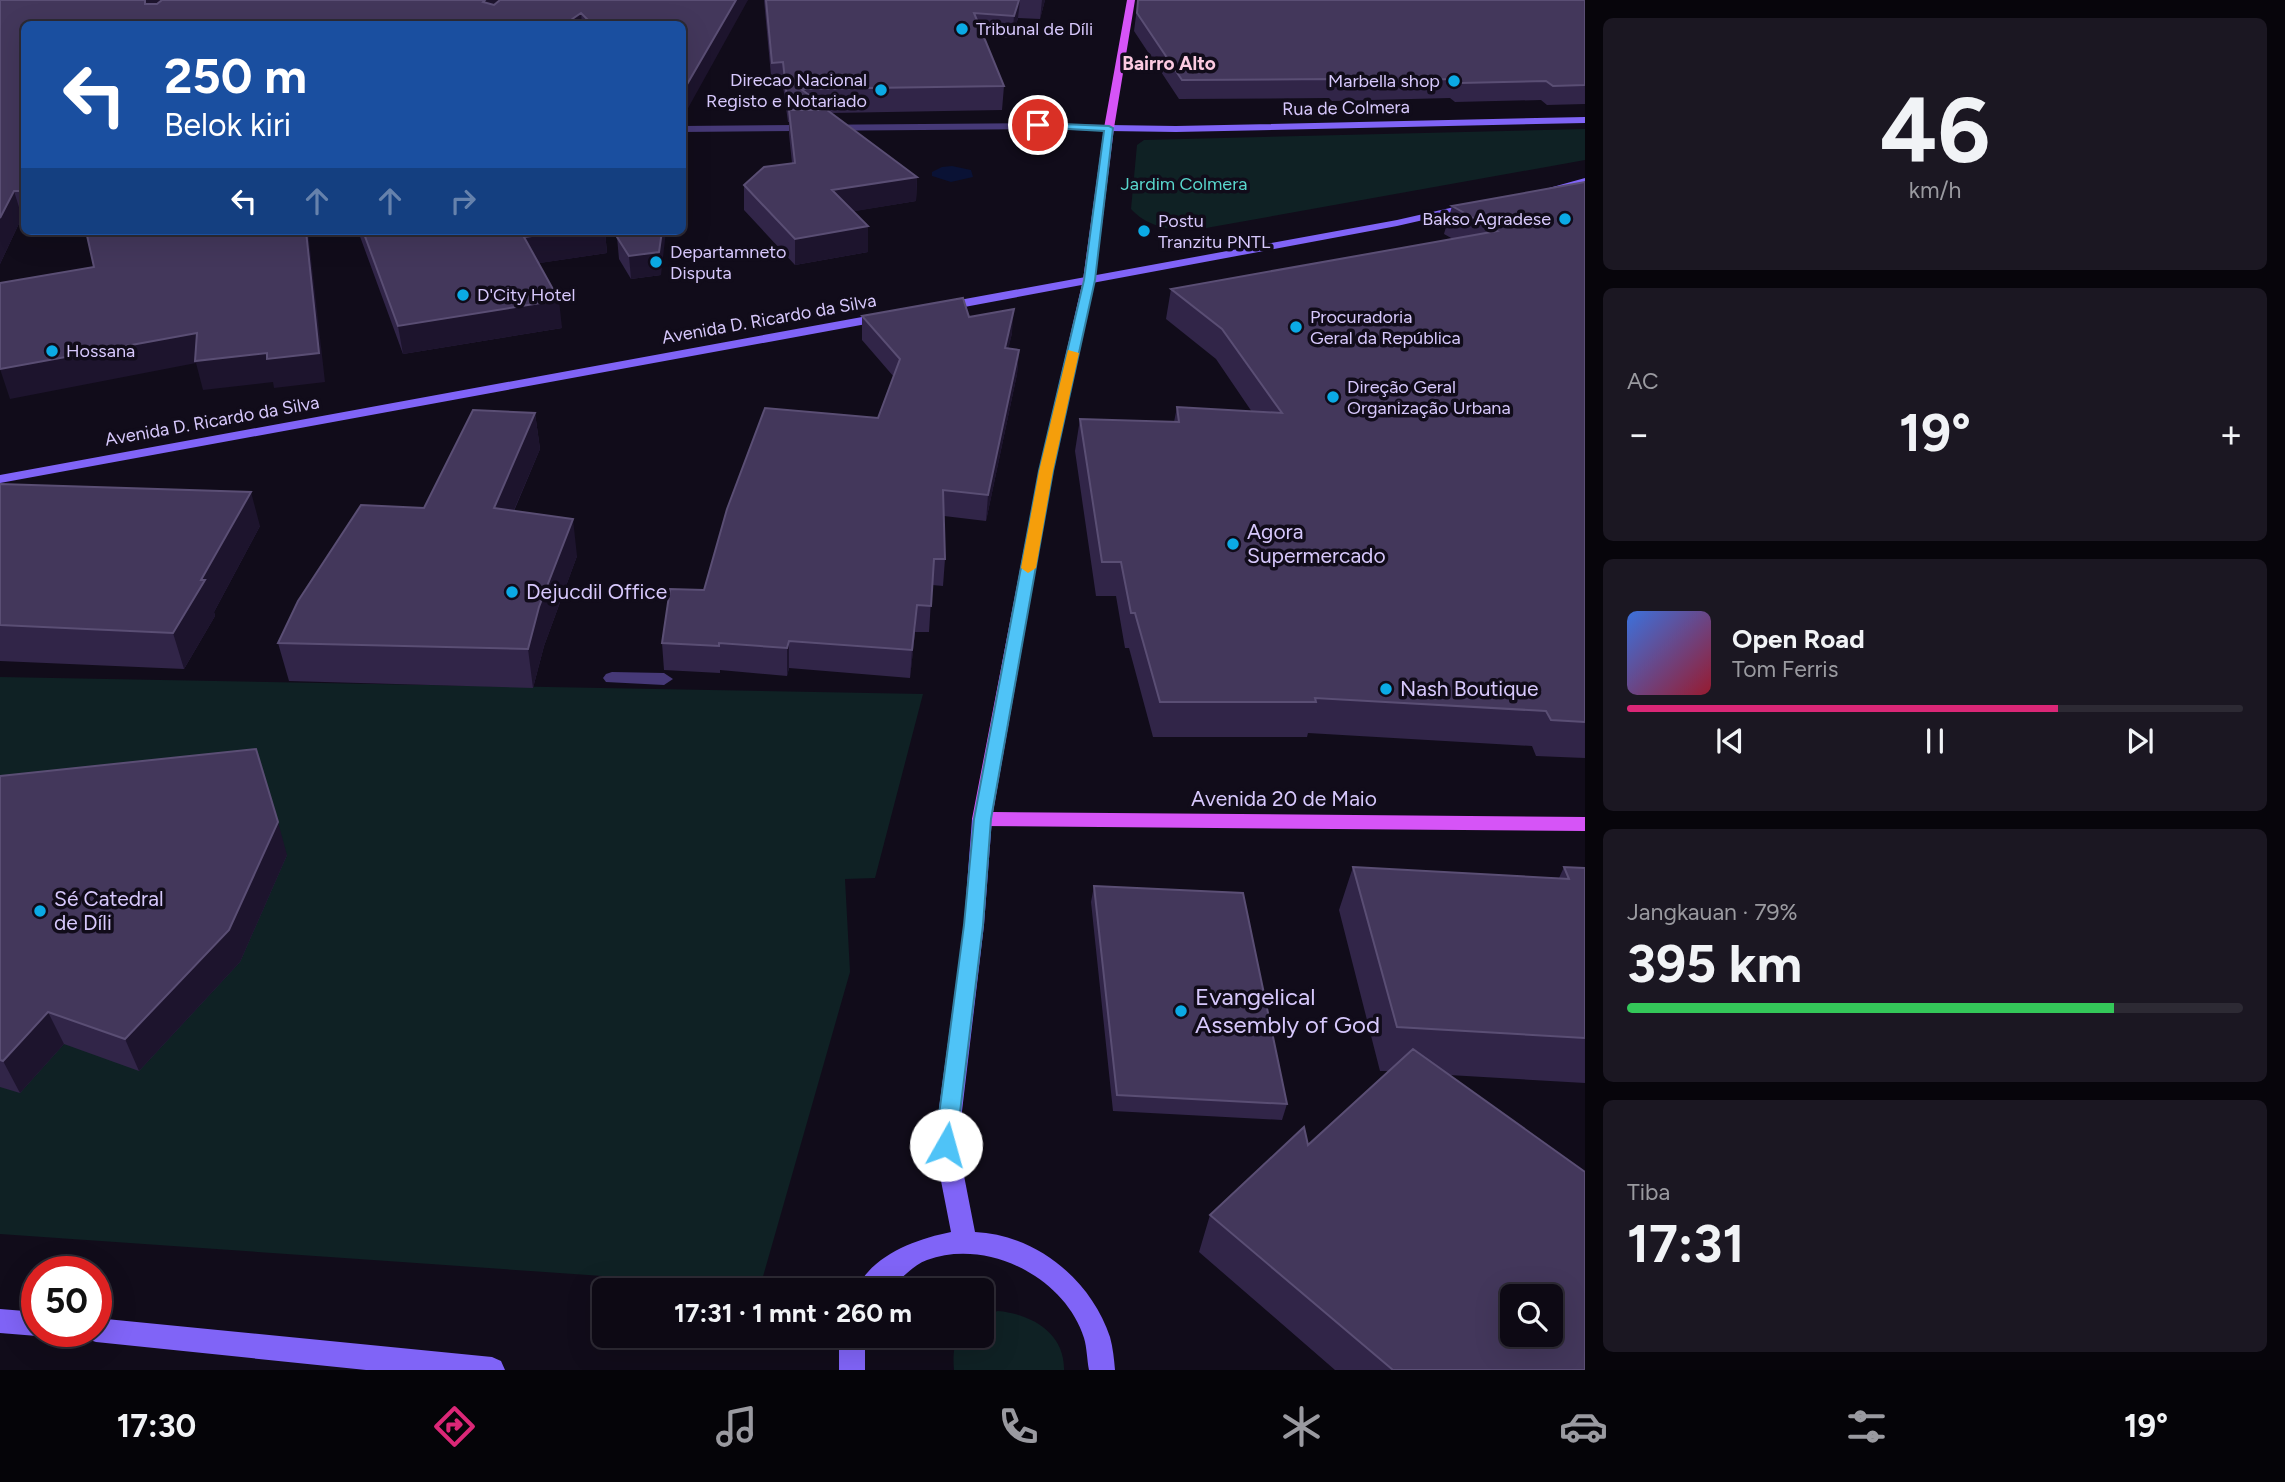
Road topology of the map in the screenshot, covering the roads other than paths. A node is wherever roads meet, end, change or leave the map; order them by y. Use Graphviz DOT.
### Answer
graph roads {
  1 [pos="1131,0"];
  2 [pos="1585,120"];
  3 [pos="1109,128"];
  4 [pos="686,129"];
  5 [pos="1585,181"];
  6 [pos="1545,190"];
  7 [pos="1491,202"];
  8 [pos="1089,280"];
  9 [pos="926,310"];
  10 [pos="898,315"];
  11 [pos="0,479"];
  12 [pos="612,678"];
  13 [pos="664,679"];
  14 [pos="982,819"];
  15 [pos="1585,824"];
  16 [pos="965,1242"];
  17 [pos="881,1278"];
  18 [pos="0,1321"];
  19 [pos="21,1323"];
  20 [pos="112,1332"];
  21 [pos="852,1348"];
  22 [pos="492,1370"];
  23 [pos="852,1370"];
  24 [pos="1102,1370"];
  1 -- 3 [label="main road"];
  2 -- 3 [label="main road, Rua de Colmera"];
  3 -- 4 [label="street"];
  3 -- 8 [label="main road"];
  5 -- 6 [label="main road"];
  7 -- 8 [label="main road"];
  8 -- 9 [label="main road"];
  8 -- 14 [label="main road"];
  10 -- 11 [label="main road, Avenida D. Ricardo da Silva"];
  12 -- 13 [label="street"];
  14 -- 15 [label="main road, Avenida 20 de Maio"];
  14 -- 16 [label="main road"];
  16 -- 17 [label="main road"];
  16 -- 24 [label="main road"];
  18 -- 19 [label="main road"];
  20 -- 22 [label="main road"];
  21 -- 23 [label="main road"];
}
